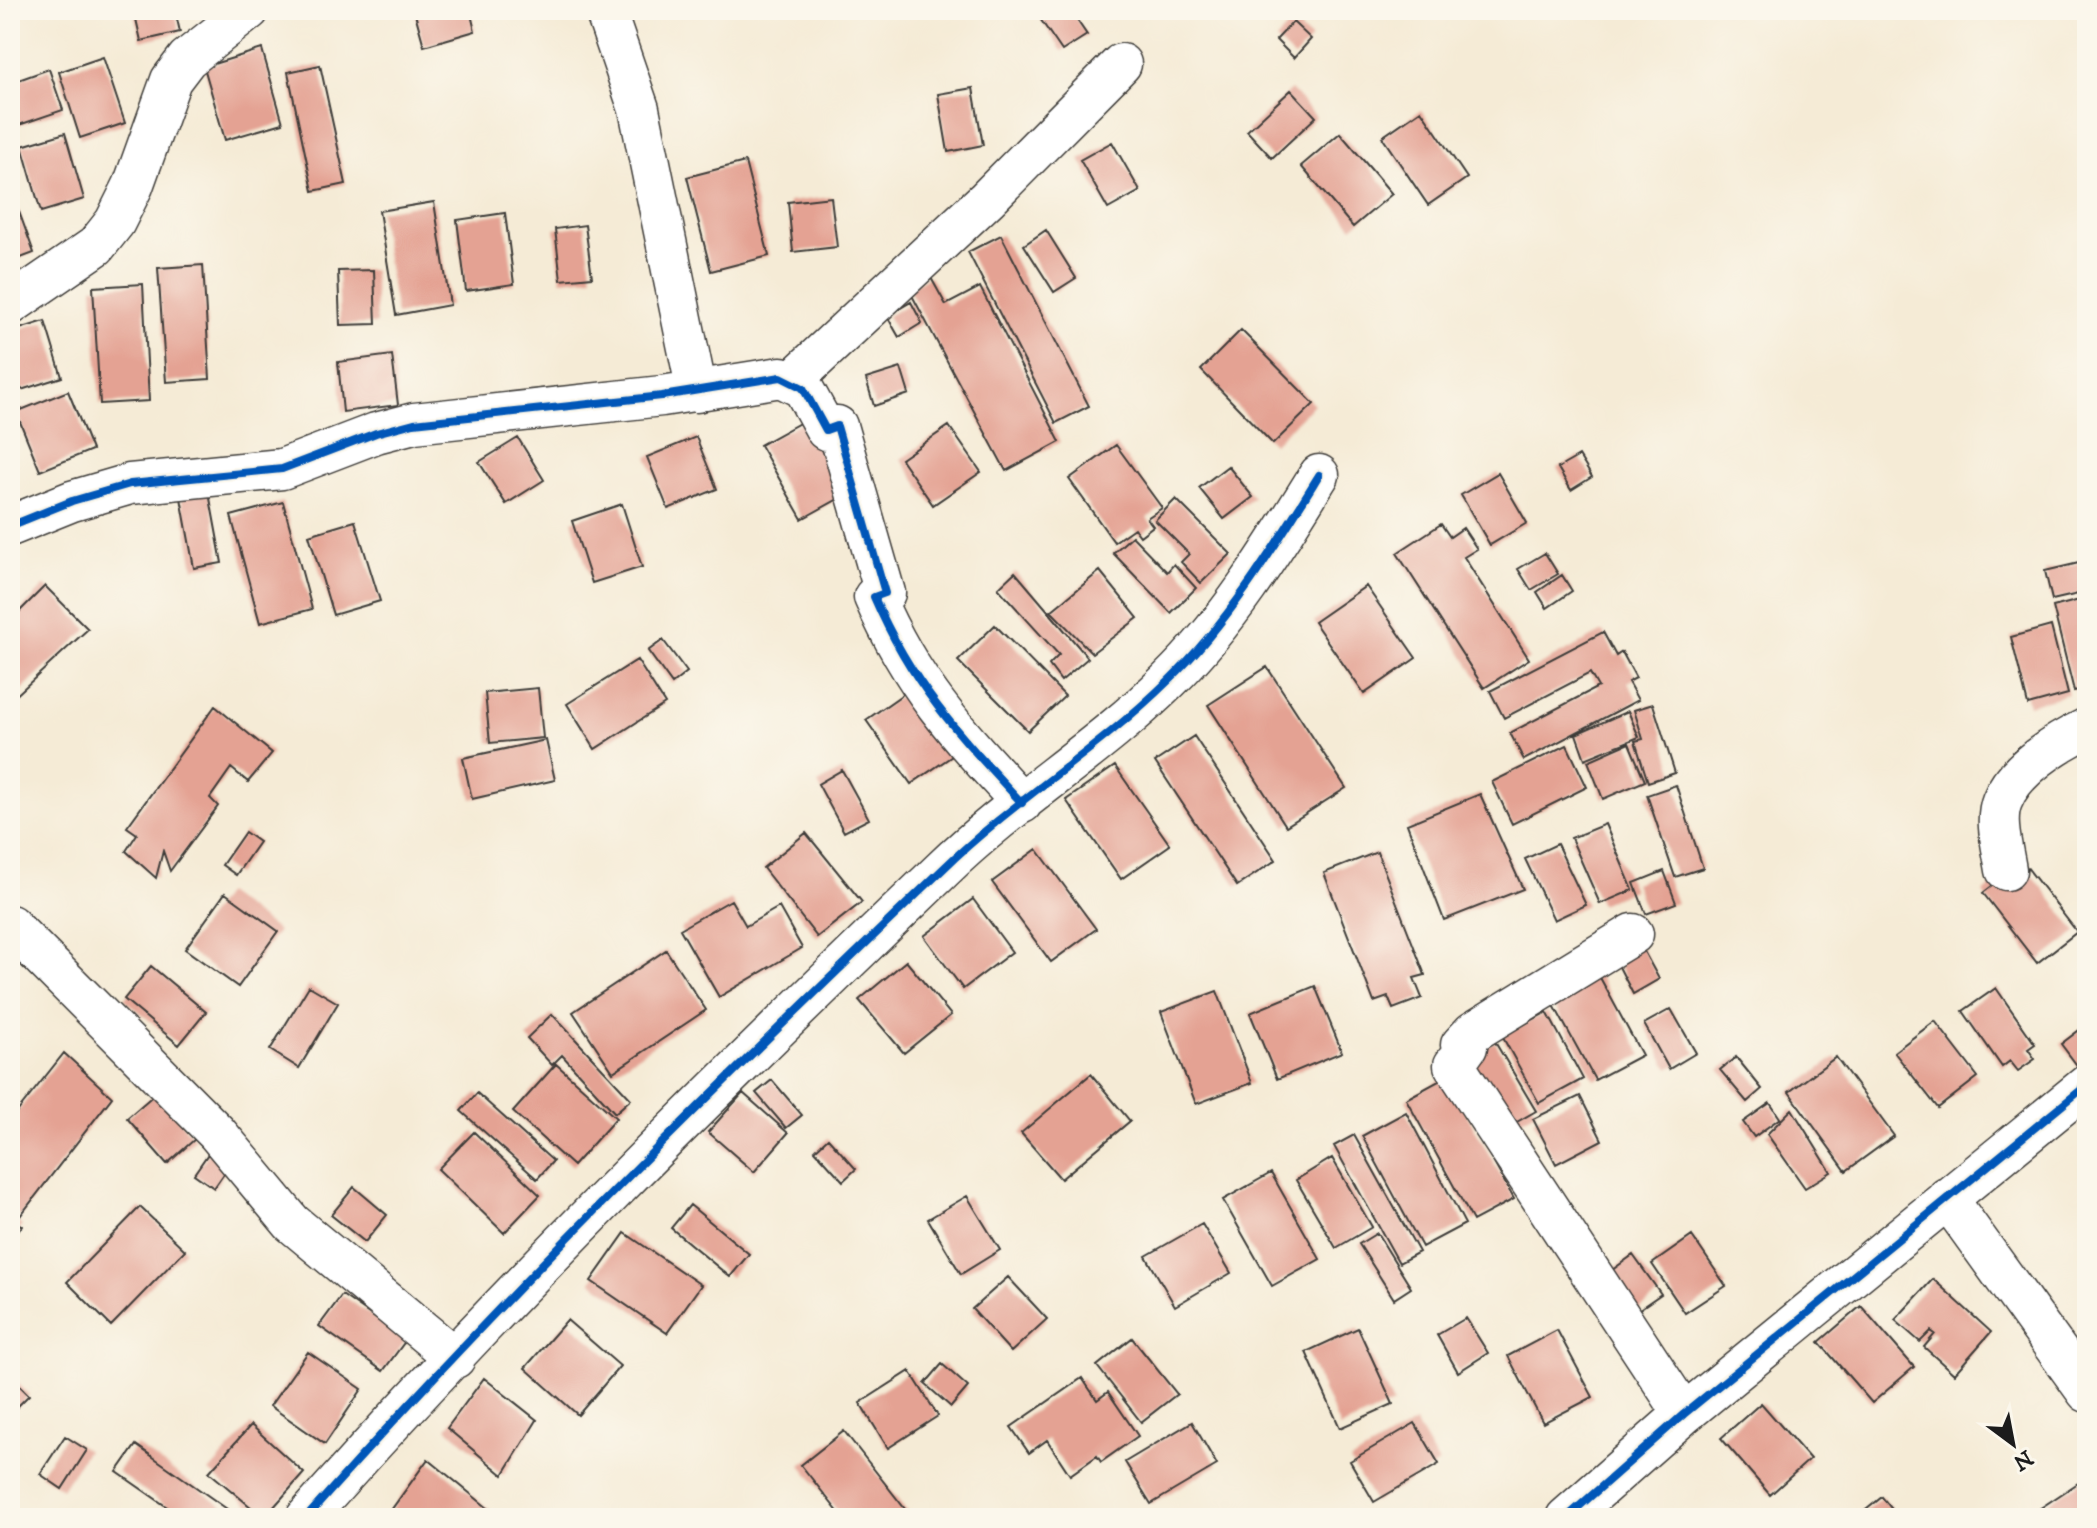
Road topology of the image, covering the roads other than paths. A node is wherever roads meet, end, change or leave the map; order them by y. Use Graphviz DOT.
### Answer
graph roads {
  1 [pos="249,10"];
  2 [pos="605,10"];
  3 [pos="1121,64"];
  4 [pos="10,305"];
  5 [pos="792,381"];
  6 [pos="697,392"];
  7 [pos="1319,475"];
  8 [pos="10,526"];
  9 [pos="2087,728"];
  10 [pos="1022,803"];
  11 [pos="2006,870"];
  12 [pos="10,925"];
  13 [pos="1633,934"];
  14 [pos="2087,1085"];
  15 [pos="1947,1198"];
  16 [pos="455,1358"];
  17 [pos="2087,1392"];
  18 [pos="1684,1414"];
  19 [pos="306,1518"];
  20 [pos="1566,1518"];
  1 -- 4 [label="street"];
  2 -- 6 [label="street"];
  3 -- 5 [label="street"];
  5 -- 6 [label="street"];
  5 -- 10 [label="street"];
  6 -- 8 [label="street"];
  7 -- 10 [label="street"];
  9 -- 11 [label="street"];
  10 -- 16 [label="street"];
  12 -- 16 [label="street"];
  13 -- 18 [label="street"];
  14 -- 15 [label="street"];
  15 -- 17 [label="street"];
  15 -- 18 [label="street"];
  16 -- 19 [label="street"];
  18 -- 20 [label="street"];
}
